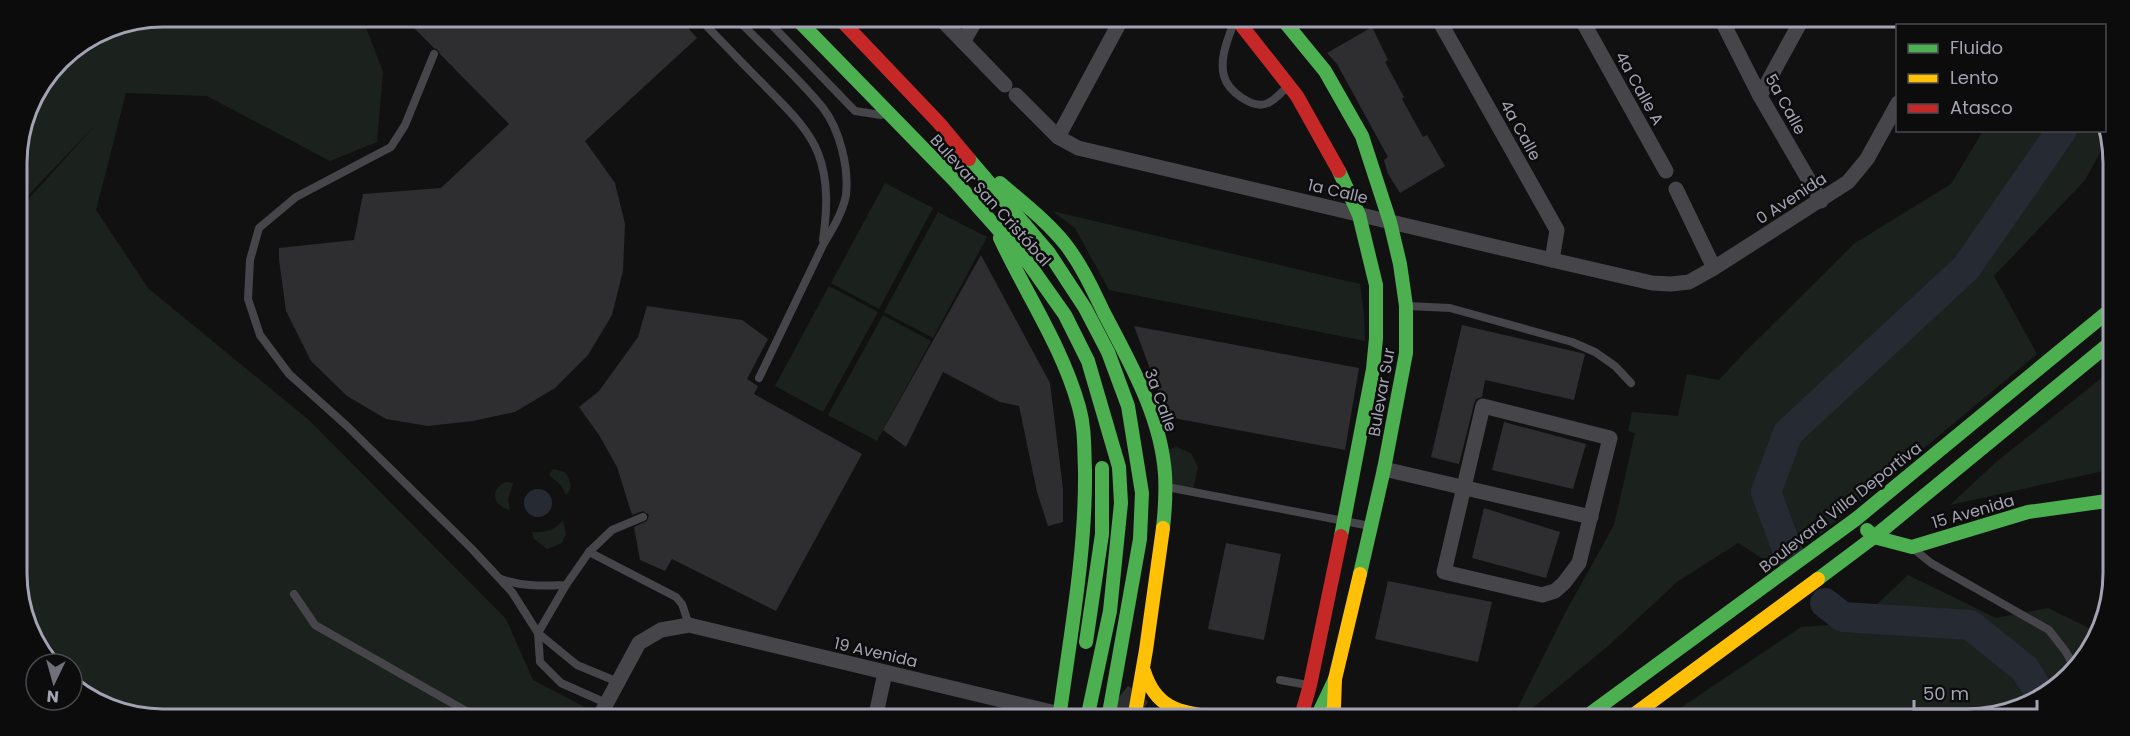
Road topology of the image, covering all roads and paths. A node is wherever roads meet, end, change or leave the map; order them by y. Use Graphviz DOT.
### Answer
graph roads {
  1 [pos="708,27"];
  2 [pos="745,27"];
  3 [pos="774,27"];
  4 [pos="805,27"];
  5 [pos="848,27"];
  6 [pos="949,27"];
  7 [pos="972,27"];
  8 [pos="1118,27"];
  9 [pos="1234,27"];
  10 [pos="1241,27"];
  11 [pos="1289,27"];
  12 [pos="1443,27"];
  13 [pos="1586,27"];
  14 [pos="1725,27"];
  15 [pos="1798,27"];
  16 [pos="963,42"];
  17 [pos="434,54"];
  18 [pos="1290,86"];
  19 [pos="1760,96"];
  20 [pos="1896,107"];
  21 [pos="892,117"];
  22 [pos="1058,137"];
  23 [pos="963,151"];
  24 [pos="1666,171"];
  25 [pos="1676,189"];
  26 [pos="1821,201"];
  27 [pos="1359,215"];
  28 [pos="1390,222"];
  29 [pos="996,228"];
  30 [pos="823,245"];
  31 [pos="1552,260"];
  32 [pos="1714,268"];
  33 [pos="1671,284"];
  34 [pos="1406,306"];
  35 [pos="2103,316"];
  36 [pos="2103,348"];
  37 [pos="759,378"];
  38 [pos="1631,383"];
  39 [pos="1106,414"];
  40 [pos="1384,469"];
  41 [pos="1165,487"];
  42 [pos="1464,487"];
  43 [pos="2103,502"];
  44 [pos="1165,513"];
  45 [pos="1591,516"];
  46 [pos="643,517"];
  47 [pos="1856,519"];
  48 [pos="1345,520"];
  49 [pos="1083,526"];
  50 [pos="1371,526"];
  51 [pos="1874,537"];
  52 [pos="1912,547"];
  53 [pos="589,552"];
  54 [pos="496,577"];
  55 [pos="566,585"];
  56 [pos="294,594"];
  57 [pos="689,625"];
  58 [pos="538,633"];
  59 [pos="1086,642"];
  60 [pos="2071,661"];
  61 [pos="1144,671"];
  62 [pos="885,673"];
  63 [pos="1335,679"];
  64 [pos="1280,680"];
  65 [pos="618,682"];
  66 [pos="1310,685"];
  67 [pos="606,703"];
  68 [pos="462,709"];
  69 [pos="603,709"];
  70 [pos="877,709"];
  71 [pos="1032,709"];
  72 [pos="1061,709"];
  73 [pos="1089,709"];
  74 [pos="1110,709"];
  75 [pos="1136,709"];
  76 [pos="1176,709"];
  77 [pos="1303,709"];
  78 [pos="1320,709"];
  79 [pos="1333,709"];
  80 [pos="1597,709"];
  81 [pos="1642,709"];
  1 -- 30 [label="lane"];
  2 -- 30 [label="lane"];
  3 -- 21 [label="lane"];
  4 -- 21 [label="main road, Bulevar San Cristóbal"];
  5 -- 23 [label="main road, Bulevar San Cristóbal"];
  6 -- 16 [label="street, 1a Calle"];
  7 -- 16 [label="street"];
  8 -- 22 [label="street"];
  9 -- 18 [label="lane"];
  10 -- 18 [label="main road, Bulevar Sur"];
  11 -- 28 [label="main road, Bulevar Sur"];
  12 -- 31 [label="street, 4a Calle"];
  13 -- 24 [label="street, 4a Calle A"];
  14 -- 19 [label="street, 5a Calle"];
  15 -- 19 [label="street"];
  16 -- 22 [label="street, 1a Calle"];
  17 -- 54 [label="lane"];
  18 -- 27 [label="main road, Bulevar Sur"];
  19 -- 26 [label="street, 5a Calle"];
  20 -- 26 [label="street, 0 Avenida"];
  21 -- 29 [label="main road, Bulevar San Cristóbal"];
  22 -- 27 [label="street, 1a Calle"];
  23 -- 41 [label="main road, 3a Calle"];
  23 -- 74 [label="main road, Bulevar San Cristóbal"];
  25 -- 32 [label="street"];
  26 -- 32 [label="street, 0 Avenida"];
  27 -- 28 [label="street, 1a Calle"];
  27 -- 48 [label="main road, Bulevar Sur"];
  28 -- 31 [label="street, 1a Calle"];
  28 -- 34 [label="main road, Bulevar Sur"];
  29 -- 39 [label="main road, Bulevar San Cristóbal"];
  29 -- 49 [label="main road"];
  30 -- 37 [label="lane"];
  31 -- 33 [label="street, 1a Calle"];
  32 -- 33 [label="street, 0 Avenida"];
  34 -- 38 [label="lane"];
  34 -- 40 [label="main road, Bulevar Sur"];
  35 -- 47 [label="main road, Boulevard Villa Deportiva"];
  36 -- 51 [label="main road"];
  39 -- 59 [label="main road"];
  39 -- 73 [label="main road, Bulevar San Cristóbal"];
  40 -- 42 [label="street"];
  40 -- 50 [label="main road, Bulevar Sur"];
  41 -- 44 [label="main road, 3a Calle"];
  41 -- 48 [label="lane"];
  42 -- 45 [label="street"];
  42 -- 45 [label="street"];
  42 -- 45 [label="street"];
  43 -- 52 [label="main road, 15 Avenida"];
  44 -- 49 [label="main road"];
  44 -- 61 [label="main road, 3a Calle"];
  46 -- 53 [label="lane"];
  47 -- 51 [label="main road"];
  47 -- 80 [label="main road, Boulevard Villa Deportiva"];
  48 -- 50 [label="lane"];
  48 -- 66 [label="main road, Bulevar Sur"];
  49 -- 72 [label="main road"];
  50 -- 63 [label="main road, Bulevar Sur"];
  51 -- 52 [label="main road"];
  51 -- 81 [label="main road"];
  52 -- 60 [label="lane"];
  53 -- 55 [label="lane"];
  53 -- 57 [label="lane"];
  54 -- 55 [label="lane"];
  54 -- 58 [label="lane"];
  55 -- 58 [label="lane"];
  56 -- 68 [label="lane"];
  57 -- 62 [label="street, 19 Avenida"];
  57 -- 65 [label="street, 19 Avenida"];
  58 -- 65 [label="lane"];
  58 -- 67 [label="lane"];
  61 -- 75 [label="main road, 3a Calle"];
  61 -- 76 [label="main road"];
  62 -- 70 [label="street"];
  62 -- 71 [label="street, 19 Avenida"];
  63 -- 78 [label="main road"];
  63 -- 79 [label="main road, Bulevar Sur"];
  64 -- 66 [label="lane"];
  65 -- 67 [label="street"];
  66 -- 77 [label="main road"];
  67 -- 69 [label="street"];
}
